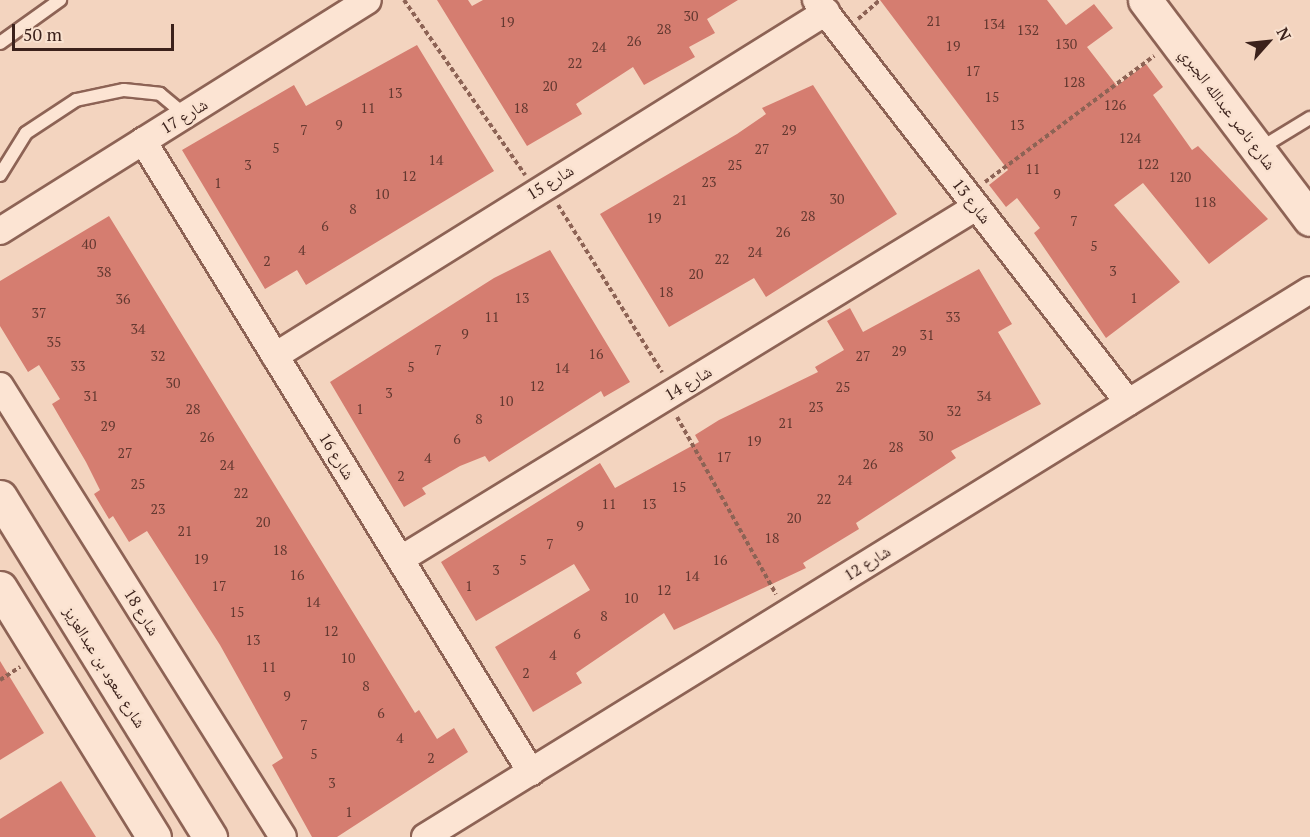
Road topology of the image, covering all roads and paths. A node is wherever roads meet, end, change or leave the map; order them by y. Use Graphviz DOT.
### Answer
graph roads {
  1 [pos="60,0"];
  2 [pos="368,0"];
  3 [pos="404,0"];
  4 [pos="1145,0"];
  5 [pos="821,6"];
  6 [pos="1176,39"];
  7 [pos="0,43"];
  8 [pos="185,115"];
  9 [pos="1310,118"];
  10 [pos="144,141"];
  11 [pos="1258,150"];
  12 [pos="0,175"];
  13 [pos="536,191"];
  14 [pos="972,201"];
  15 [pos="1310,219"];
  16 [pos="0,231"];
  17 [pos="1310,290"];
  18 [pos="275,356"];
  19 [pos="0,386"];
  20 [pos="675,391"];
  21 [pos="1128,402"];
  22 [pos="0,497"];
  23 [pos="400,559"];
  24 [pos="63,599"];
  25 [pos="8,601"];
  26 [pos="787,612"];
  27 [pos="90,642"];
  28 [pos="48,665"];
  29 [pos="531,772"];
  30 [pos="154,837"];
  31 [pos="210,837"];
  32 [pos="284,837"];
  33 [pos="425,837"];
  1 -- 7 [label="lane"];
  2 -- 8 [label="street, شارع 17"];
  3 -- 13 [label="path"];
  4 -- 6 [label="main road, شارع ناصر عبدالله الجبري"];
  5 -- 13 [label="street, شارع 15"];
  5 -- 14 [label="street, شارع 13"];
  6 -- 11 [label="main road, شارع ناصر عبدالله الجبري"];
  6 -- 14 [label="path"];
  8 -- 10 [label="street, شارع 17"];
  8 -- 12 [label="lane"];
  9 -- 11 [label="lane"];
  10 -- 16 [label="street, شارع 17"];
  10 -- 18 [label="street, شارع 16"];
  11 -- 15 [label="main road, شارع ناصر عبدالله الجبري"];
  13 -- 18 [label="street, شارع 15"];
  13 -- 20 [label="path"];
  14 -- 20 [label="street, شارع 14"];
  14 -- 21 [label="street, شارع 13"];
  17 -- 21 [label="street, شارع 12"];
  18 -- 23 [label="street, شارع 16"];
  19 -- 32 [label="street, شارع 18"];
  20 -- 23 [label="street, شارع 14"];
  20 -- 26 [label="path"];
  21 -- 26 [label="street, شارع 12"];
  22 -- 24 [label="main road, شارع سعود بن عبدالعزيز"];
  23 -- 29 [label="street, شارع 16"];
  24 -- 25 [label="main road"];
  24 -- 27 [label="main road, شارع سعود بن عبدالعزيز"];
  25 -- 28 [label="main road"];
  26 -- 29 [label="street, شارع 12"];
  27 -- 28 [label="main road"];
  27 -- 31 [label="main road, شارع سعود بن عبدالعزيز"];
  28 -- 30 [label="main road"];
  29 -- 33 [label="street, شارع 12"];
}
